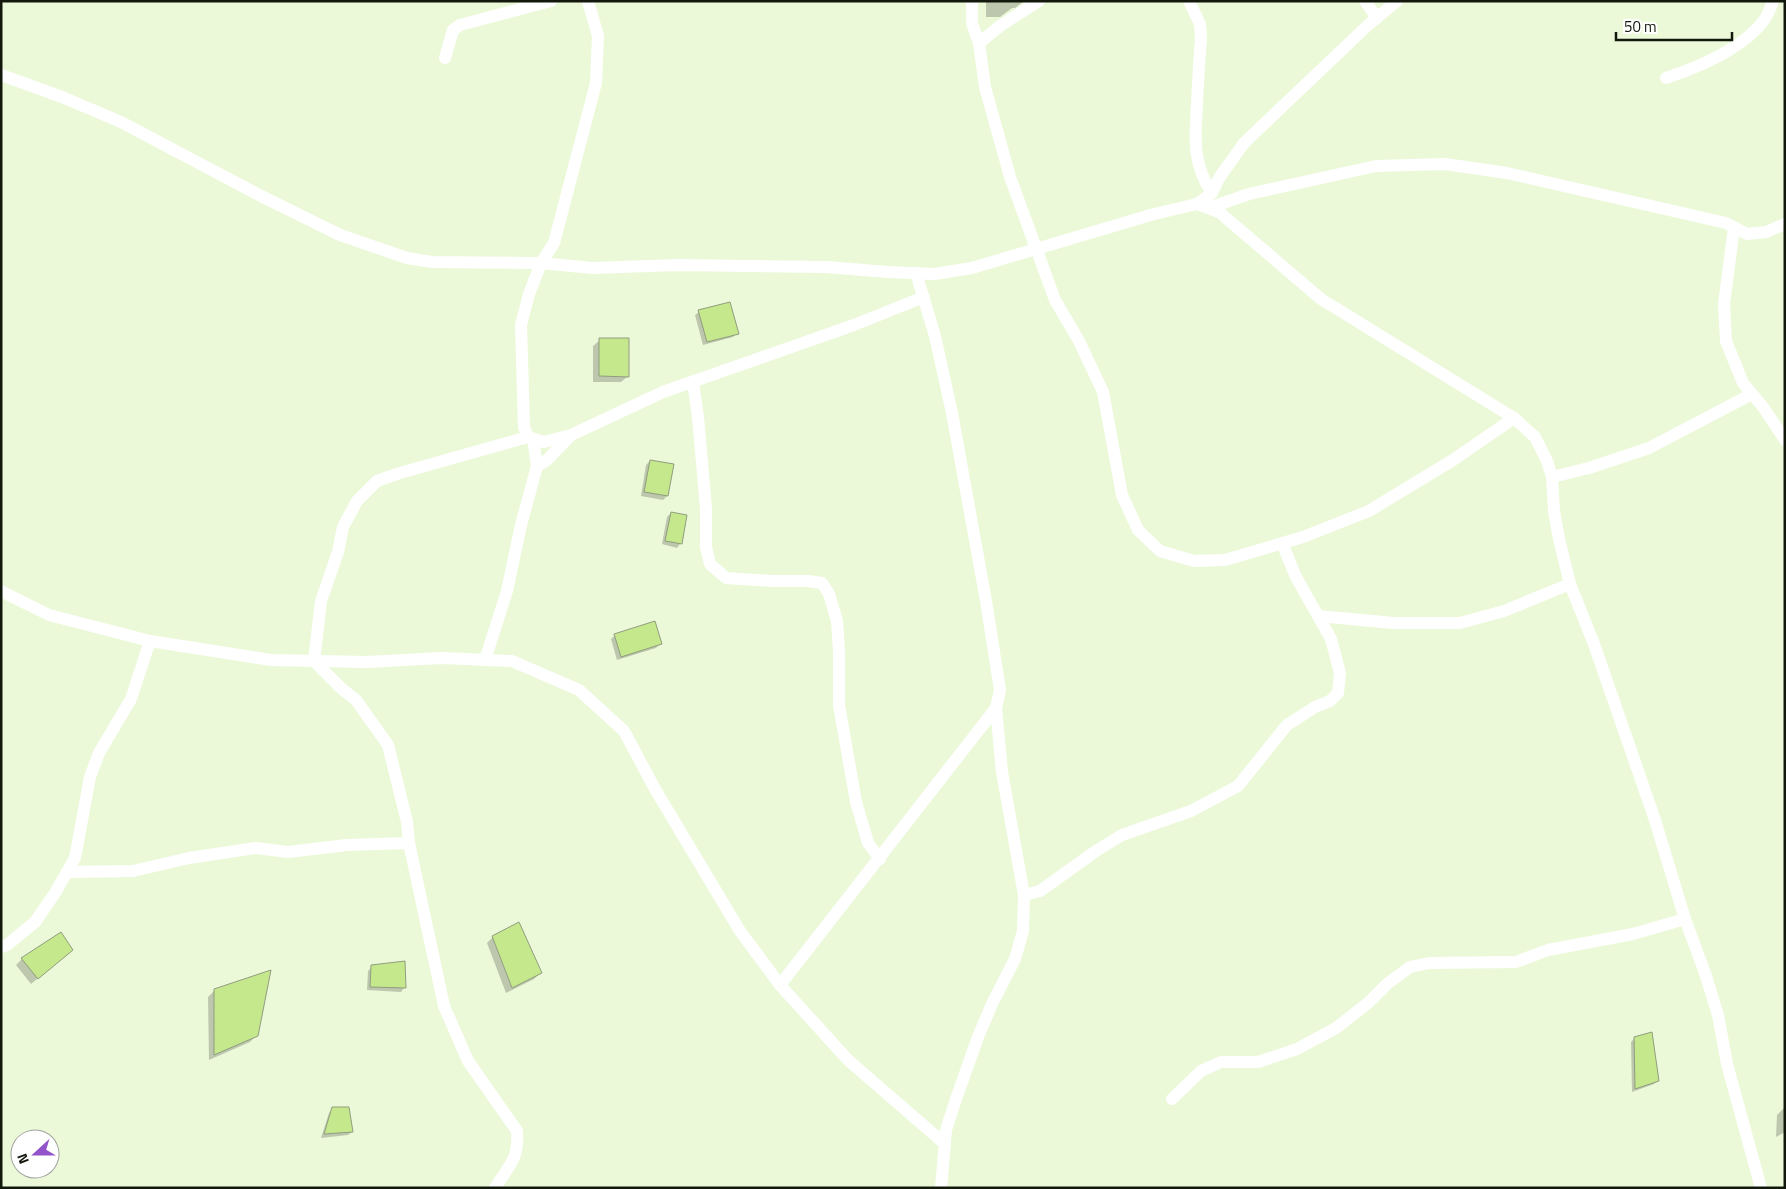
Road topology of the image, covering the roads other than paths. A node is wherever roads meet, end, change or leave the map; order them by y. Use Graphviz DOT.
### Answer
graph roads {
  1 [pos="551,1"];
  2 [pos="588,1"];
  3 [pos="972,1"];
  4 [pos="1039,1"];
  5 [pos="1189,1"];
  6 [pos="1365,1"];
  7 [pos="1397,1"];
  8 [pos="1773,1"];
  9 [pos="1377,18"];
  10 [pos="979,43"];
  11 [pos="445,58"];
  12 [pos="1,74"];
  13 [pos="1666,78"];
  14 [pos="1212,193"];
  15 [pos="1203,206"];
  16 [pos="1785,224"];
  17 [pos="1734,228"];
  18 [pos="1036,250"];
  19 [pos="541,263"];
  20 [pos="916,273"];
  21 [pos="924,297"];
  22 [pos="693,382"];
  23 [pos="1752,394"];
  24 [pos="1514,418"];
  25 [pos="571,435"];
  26 [pos="530,438"];
  27 [pos="1785,440"];
  28 [pos="537,466"];
  29 [pos="1552,477"];
  30 [pos="1282,543"];
  31 [pos="1570,584"];
  32 [pos="1,591"];
  33 [pos="1318,616"];
  34 [pos="150,642"];
  35 [pos="485,660"];
  36 [pos="314,661"];
  37 [pos="996,708"];
  38 [pos="409,843"];
  39 [pos="880,859"];
  40 [pos="67,872"];
  41 [pos="1024,895"];
  42 [pos="1685,919"];
  43 [pos="1,947"];
  44 [pos="780,986"];
  45 [pos="1172,1099"];
  46 [pos="945,1144"];
  47 [pos="495,1188"];
  48 [pos="940,1188"];
  49 [pos="1761,1188"];
  1 -- 11 [label="street"];
  2 -- 19 [label="street"];
  3 -- 10 [label="street"];
  4 -- 10 [label="street"];
  5 -- 14 [label="street"];
  6 -- 9 [label="street"];
  7 -- 9 [label="street"];
  8 -- 13 [label="street"];
  9 -- 14 [label="street"];
  10 -- 18 [label="street"];
  12 -- 19 [label="street"];
  14 -- 15 [label="street"];
  15 -- 17 [label="street"];
  15 -- 18 [label="street"];
  15 -- 24 [label="street"];
  16 -- 17 [label="street"];
  17 -- 23 [label="street"];
  18 -- 20 [label="street"];
  18 -- 30 [label="street"];
  19 -- 20 [label="street"];
  19 -- 26 [label="street"];
  20 -- 21 [label="street"];
  21 -- 22 [label="street"];
  21 -- 37 [label="street"];
  22 -- 25 [label="street"];
  22 -- 39 [label="street"];
  23 -- 27 [label="street"];
  23 -- 29 [label="street"];
  24 -- 29 [label="street"];
  24 -- 30 [label="street"];
  25 -- 26 [label="street"];
  25 -- 28 [label="street"];
  26 -- 28 [label="street"];
  26 -- 36 [label="street"];
  28 -- 35 [label="street"];
  29 -- 31 [label="street"];
  30 -- 33 [label="street"];
  31 -- 33 [label="street"];
  31 -- 42 [label="street"];
  32 -- 34 [label="street"];
  33 -- 41 [label="street"];
  34 -- 36 [label="street"];
  34 -- 40 [label="street"];
  35 -- 36 [label="street"];
  35 -- 44 [label="street"];
  36 -- 38 [label="street"];
  37 -- 39 [label="street"];
  37 -- 41 [label="street"];
  38 -- 40 [label="street"];
  38 -- 47 [label="street"];
  39 -- 44 [label="street"];
  40 -- 43 [label="street"];
  41 -- 46 [label="street"];
  42 -- 45 [label="street"];
  42 -- 49 [label="street"];
  44 -- 46 [label="street"];
  46 -- 48 [label="street"];
}
